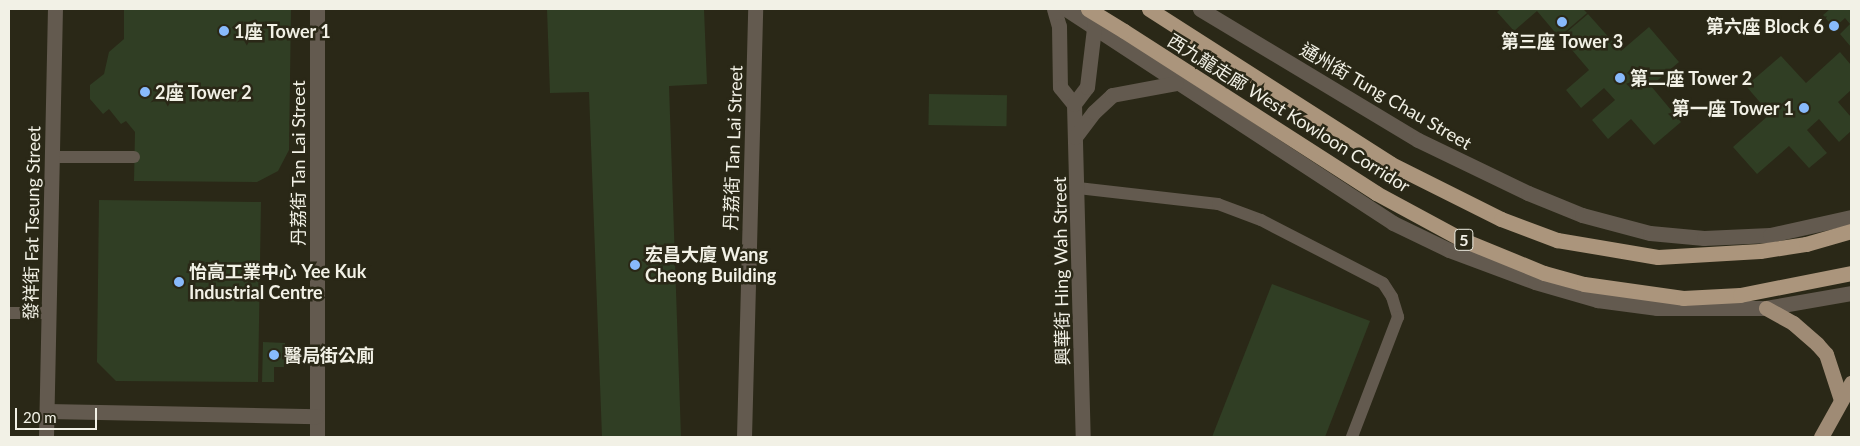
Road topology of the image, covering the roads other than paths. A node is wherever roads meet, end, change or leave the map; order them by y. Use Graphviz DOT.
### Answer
graph roads {
  1 [pos="55,9"];
  2 [pos="317,9"];
  3 [pos="756,9"];
  4 [pos="1054,9"];
  5 [pos="1066,9"];
  6 [pos="1088,9"];
  7 [pos="1096,9"];
  8 [pos="1149,9"];
  9 [pos="1200,9"];
  10 [pos="1095,27"];
  11 [pos="1176,83"];
  12 [pos="1074,104"];
  13 [pos="1075,137"];
  14 [pos="52,157"];
  15 [pos="134,157"];
  16 [pos="1078,188"];
  17 [pos="1851,217"];
  18 [pos="1851,231"];
  19 [pos="1851,273"];
  20 [pos="1851,292"];
  21 [pos="1766,308"];
  22 [pos="9,313"];
  23 [pos="49,313"];
  24 [pos="1851,383"];
  25 [pos="1841,400"];
  26 [pos="47,410"];
  27 [pos="317,416"];
  28 [pos="46,437"];
  29 [pos="317,437"];
  30 [pos="744,437"];
  31 [pos="1083,437"];
  32 [pos="1352,437"];
  33 [pos="1821,437"];
  1 -- 14 [label="street, 發祥街 Fat Tseung Street"];
  2 -- 27 [label="street, 丹荔街 Tan Lai Street"];
  3 -- 30 [label="street, 丹荔街 Tan Lai Street"];
  4 -- 12 [label="street"];
  5 -- 10 [label="street"];
  6 -- 19 [label="highway, 西九龍走廊 West Kowloon Corridor / 5, bridge"];
  7 -- 10 [label="street"];
  8 -- 18 [label="highway, 西九龍走廊 West Kowloon Corridor / 5"];
  9 -- 17 [label="street, 通州街 Tung Chau Street"];
  10 -- 11 [label="street"];
  10 -- 12 [label="street"];
  11 -- 13 [label="street"];
  11 -- 21 [label="street"];
  12 -- 13 [label="street, 興華街 Hing Wah Street"];
  13 -- 16 [label="street, 興華街 Hing Wah Street"];
  14 -- 15 [label="lane"];
  14 -- 23 [label="street, 發祥街 Fat Tseung Street"];
  16 -- 31 [label="street, 興華街 Hing Wah Street"];
  16 -- 32 [label="lane"];
  20 -- 21 [label="street"];
  21 -- 25 [label="main road"];
  22 -- 23 [label="lane"];
  23 -- 26 [label="street, 發祥街 Fat Tseung Street"];
  24 -- 25 [label="main road"];
  25 -- 33 [label="main road"];
  26 -- 27 [label="street"];
  26 -- 28 [label="street, 發祥街 Fat Tseung Street"];
  27 -- 29 [label="street, 丹荔街 Tan Lai Street"];
}
